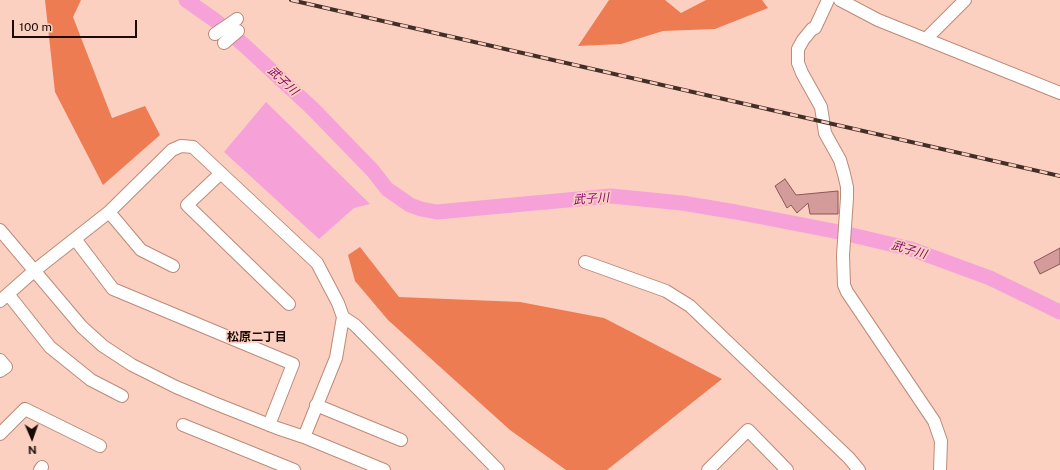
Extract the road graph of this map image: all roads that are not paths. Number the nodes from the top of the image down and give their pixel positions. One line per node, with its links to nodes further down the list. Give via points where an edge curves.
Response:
1 (828, 0): 37 (street, via 815,28 798,49 798,63 821,107 825,133 840,160 847,187 842,255 844,285 846,292 934,421 940,441)
2 (840, 0): 7 (street, via 878,20)
3 (965, 0): 7 (street)
4 (237, 19): 6 (street)
5 (238, 31): 8 (street)
6 (215, 34)
7 (926, 39): 9 (street)
8 (224, 43)
9 (1060, 93)
10 (221, 173): 11 (street, via 193,147 181,146 172,150); 18 (street, via 187,205); 19 (street, via 317,263)
11 (109, 212): 13 (street); 15 (street, via 141,250)
12 (0, 230): 16 (street)
13 (75, 239): 16 (street); 25 (street, via 113,289 293,364)
14 (585, 262): 36 (street, via 666,291 690,306)
15 (173, 266)
16 (34, 271): 17 (street); 25 (street, via 82,327 103,346 132,365 176,387)
17 (4, 297): 22 (street, via 50,347 91,380)
18 (290, 304)
19 (343, 317): 23 (street, via 336,358); 34 (street, via 355,325)
20 (0, 360): 21 (street, via 6,367)
21 (0, 371)
22 (122, 396)
23 (316, 405): 27 (street); 28 (street)
24 (183, 424): 31 (street)
25 (269, 425): 27 (street)
26 (0, 434): 29 (street, via 25,409)
27 (304, 437): 30 (street)
28 (401, 440)
29 (100, 446)
30 (367, 467): 33 (street)
31 (287, 469)
32 (712, 469): 35 (street, via 748,430)
33 (384, 470)
34 (498, 470)
35 (787, 470)
36 (859, 470)
37 (940, 470)

